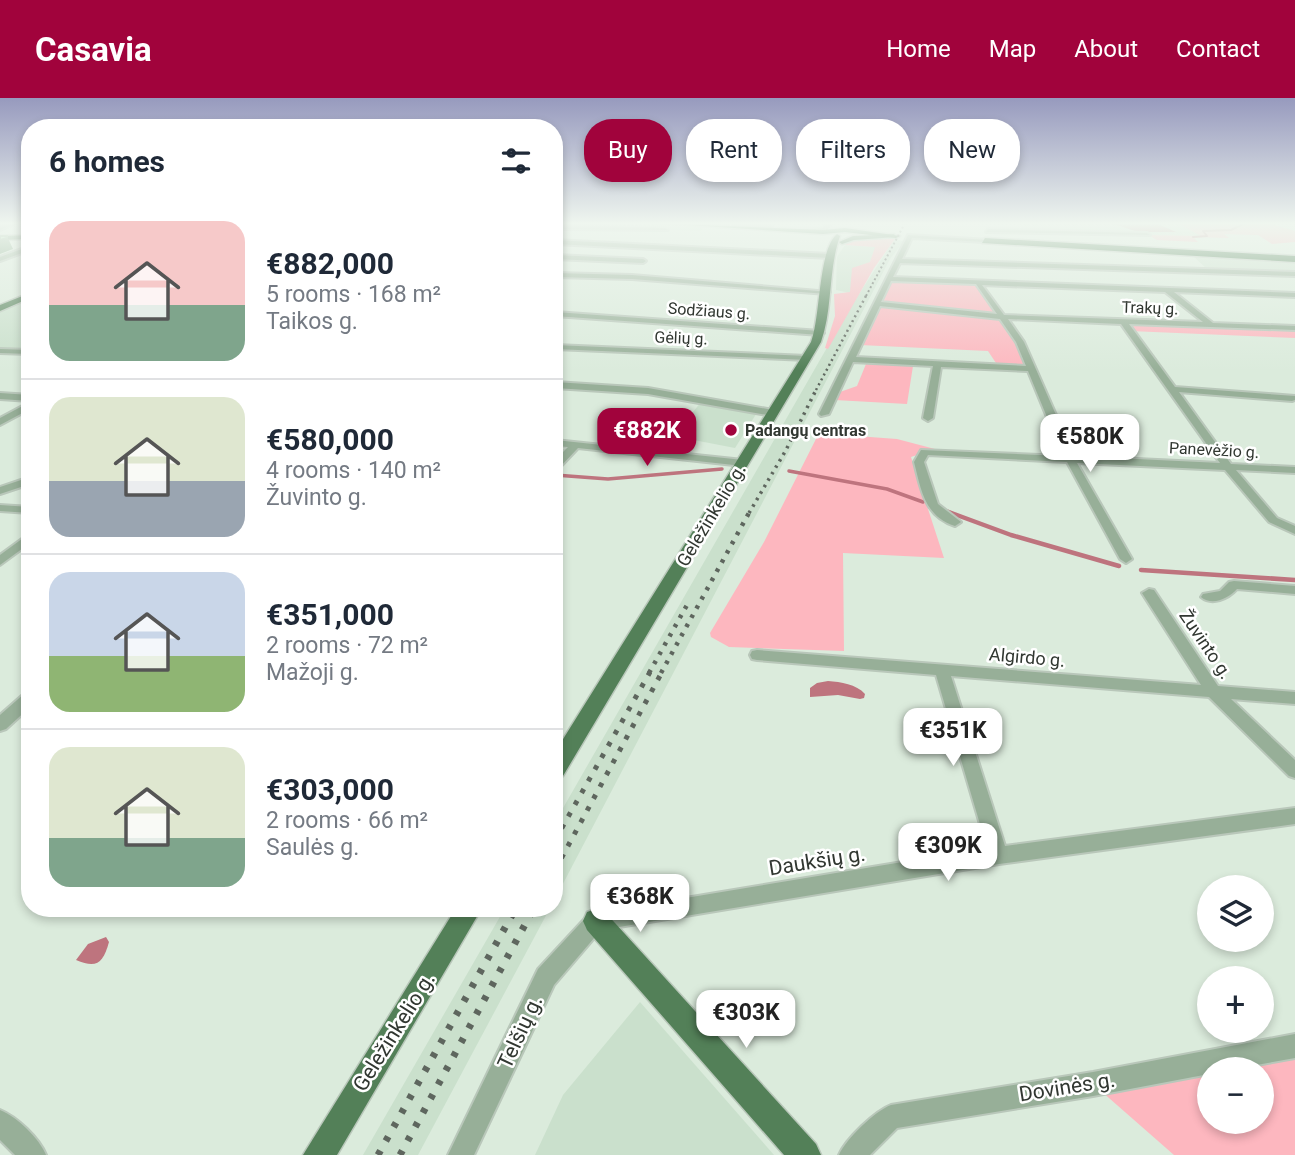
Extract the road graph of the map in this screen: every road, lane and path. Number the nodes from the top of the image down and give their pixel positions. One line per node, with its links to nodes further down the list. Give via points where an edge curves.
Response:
1 (635, 272): 7 (street)
2 (829, 272): 13 (main road, Geležinkelio g.)
3 (892, 272): 8 (street)
4 (1244, 272): 5 (street)
5 (1295, 274)
6 (563, 275): 7 (street)
7 (632, 277): 13 (street)
8 (889, 279): 10 (street); 16 (street)
9 (1095, 281): 11 (street)
10 (978, 283): 11 (street); 19 (street)
11 (1102, 288): 12 (street)
12 (1167, 290): 14 (street); 21 (street)
13 (827, 292): 23 (main road, Geležinkelio g.)
14 (1295, 295)
15 (21, 299): 17 (main road)
16 (878, 304): 19 (street, Trakų g.); 28 (street)
17 (0, 308)
18 (563, 315): 23 (street, Sodžiaus g.)
19 (1002, 317): 20 (street, Trakų g.); 30 (street, via 1020,342)
20 (1123, 321): 21 (street, Trakų g.); 32 (street)
21 (1211, 325): 22 (street, Trakų g.)
22 (1295, 328)
23 (820, 333): 27 (main road, Geležinkelio g.)
24 (563, 347): 27 (street, Gėlių g.)
25 (0, 351): 26 (street)
26 (21, 352)
27 (807, 358): 37 (main road, Geležinkelio g.)
28 (850, 359): 29 (street); 38 (street)
29 (937, 364): 30 (street); 39 (street)
30 (1030, 369): 43 (street)
31 (563, 385): 37 (street, via 639,390)
32 (1171, 389): 35 (street); 46 (street)
33 (0, 396): 34 (street)
34 (21, 397)
35 (1292, 398)
36 (21, 410): 40 (street)
37 (773, 412): 45 (main road, Geležinkelio g.)
38 (824, 414)
39 (928, 418)
40 (0, 422)
41 (563, 444): 42 (street)
42 (576, 445): 44 (street); 45 (street)
43 (1069, 457): 46 (street, Panevėžio g.); 52 (street, Panevėžio g., via 925,452 919,462 933,509); 55 (street)
44 (563, 458)
45 (743, 463): 66 (main road, Geležinkelio g.)
46 (1227, 467): 47 (street, Panevėžio g.); 53 (street, via 1273,520)
47 (1295, 470)
48 (21, 483): 49 (street)
49 (0, 491)
50 (0, 508): 51 (street)
51 (21, 509)
52 (955, 522)
53 (1295, 530)
54 (21, 544): 56 (street)
55 (1126, 559)
56 (0, 561)
57 (1295, 590): 59 (street, via 1234,585 1224,595)
58 (1149, 593): 62 (street, Žuvinto g.)
59 (1208, 597)
60 (757, 655): 61 (street, Algirdo g.)
61 (942, 670): 62 (street, Algirdo g.); 69 (street)
62 (1213, 691): 63 (street, Algirdo g.); 67 (street, Žuvinto g.)
63 (1295, 698)
64 (21, 705): 65 (street)
65 (0, 725)
66 (563, 757)
67 (1295, 771)
68 (1295, 816): 69 (street, Daukšių g.)
69 (999, 855): 71 (street, Daukšių g.)
70 (464, 917): 75 (main road, Geležinkelio g.)
71 (596, 921): 76 (street, Telšių g., via 546,977); 77 (main road)
72 (1295, 1046): 78 (street, Dovinės g., via 891,1117)
73 (0, 1122): 74 (street)
74 (33, 1155)
75 (319, 1155)
76 (461, 1155)
77 (805, 1155)
78 (852, 1155)

